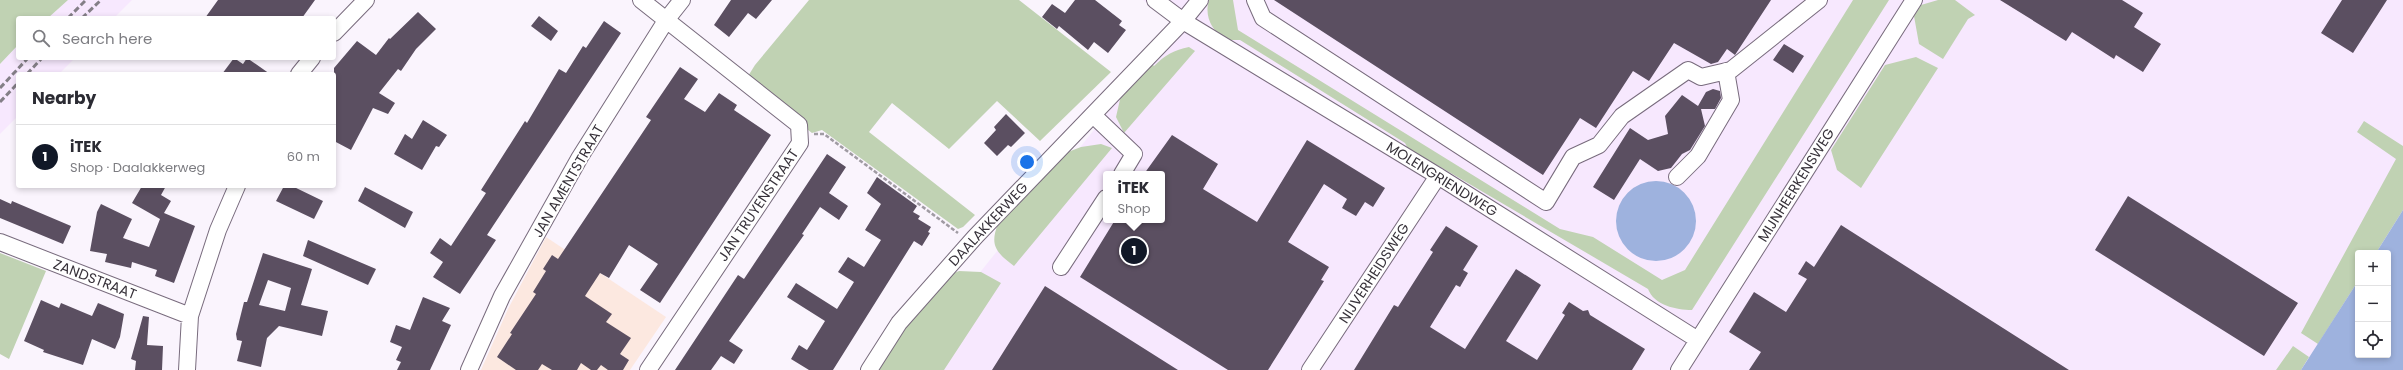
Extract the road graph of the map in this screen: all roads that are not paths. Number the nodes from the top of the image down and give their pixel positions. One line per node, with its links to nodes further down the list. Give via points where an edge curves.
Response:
1 (366, 0): 11 (street)
2 (642, 0): 9 (street, JAN TRUYENSTRAAT)
3 (682, 0): 9 (street, JAN AMENTSTRAAT)
4 (1154, 0): 10 (street, MOLENGRIENDWEG)
5 (1200, 0): 10 (street, DAALAKKERWEG)
6 (1255, 0): 13 (street, via 1263,18 1546,202 1573,157 1599,145 1622,116 1688,70 1701,77)
7 (1819, 0): 13 (street, via 1731,70)
8 (1914, 0): 24 (street, MIJNHEERKENSWEG)
9 (667, 19): 26 (street, JAN AMENTSTRAAT, via 576,164 502,296); 27 (street, JAN TRUYENSTRAAT, via 799,125 800,143)
10 (1183, 21): 15 (street, DAALAKKERWEG); 17 (street, MOLENGRIENDWEG)
11 (336, 31)
12 (310, 60): 14 (street)
13 (1726, 71): 18 (street, via 1731,100 1698,156)
14 (301, 72)
15 (1093, 115): 16 (street, via 1134,154); 28 (street, DAALAKKERWEG, via 970,242 899,323)
16 (1124, 171)
17 (1438, 176): 24 (street, MOLENGRIENDWEG); 29 (street, NIJVERHEIDSWEG)
18 (1676, 177)
19 (236, 188): 23 (street, via 218,230)
20 (1103, 203): 22 (street)
21 (0, 242): 23 (street, ZANDSTRAAT)
22 (1061, 267)
23 (190, 316): 25 (street)
24 (1698, 340): 30 (street, MIJNHEERKENSWEG)
25 (188, 370)
26 (469, 370)
27 (648, 370)
28 (869, 370)
29 (1310, 370)
30 (1679, 370)

